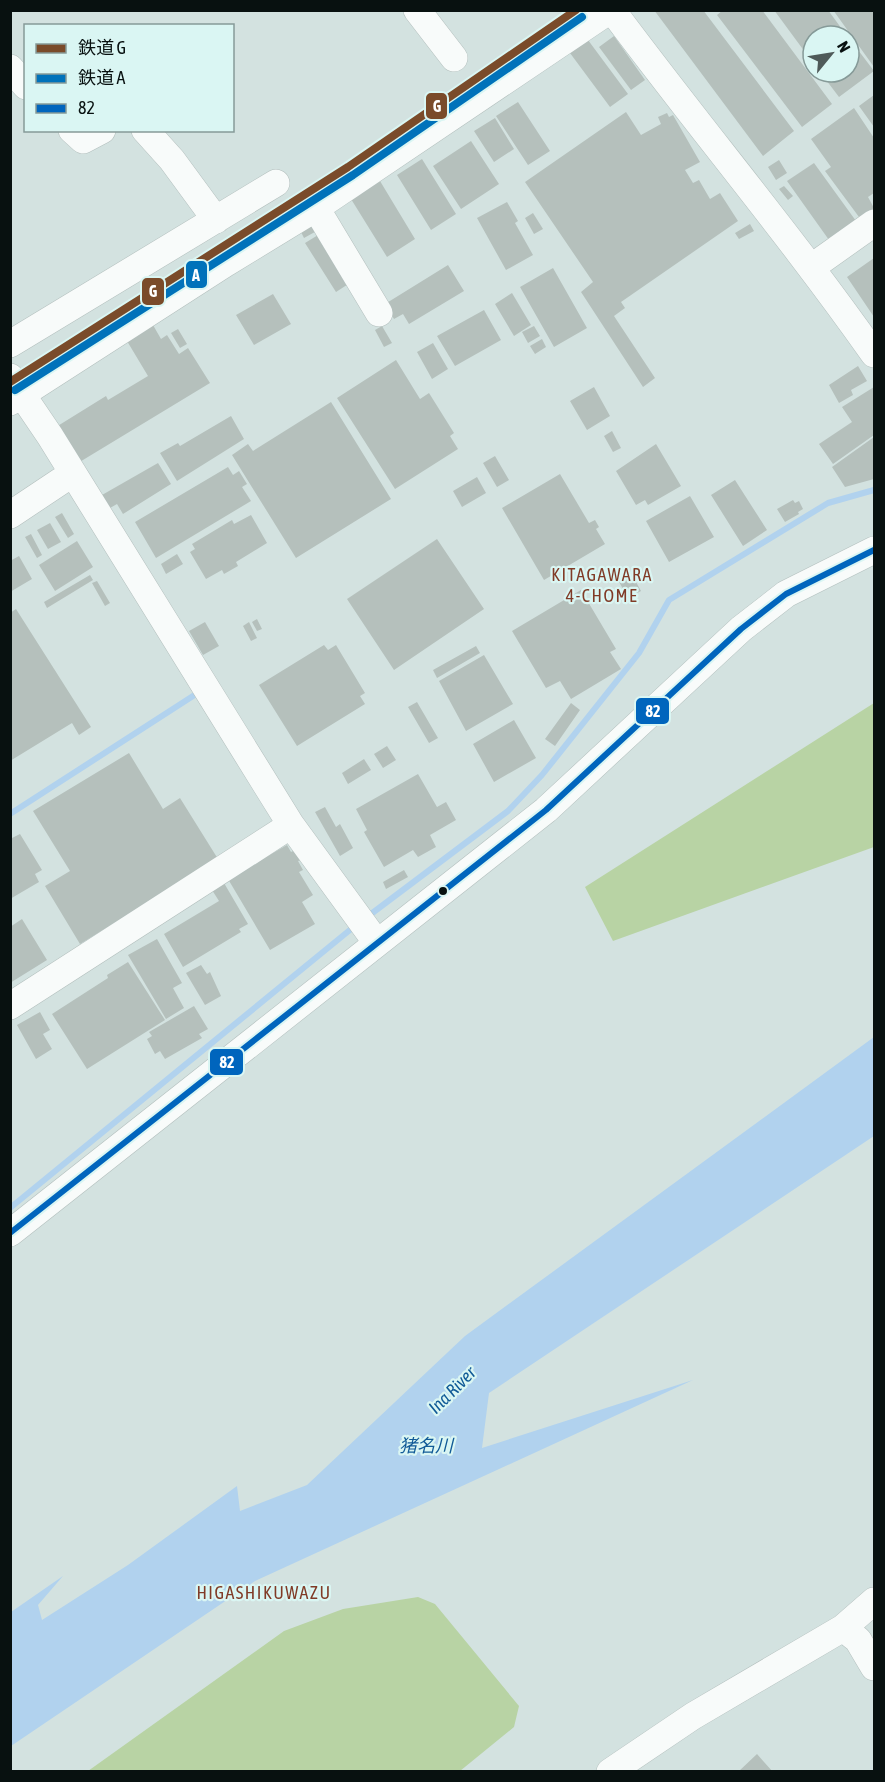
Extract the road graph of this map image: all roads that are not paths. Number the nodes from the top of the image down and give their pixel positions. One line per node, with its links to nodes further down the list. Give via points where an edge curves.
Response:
1 (417, 10): 3 (street)
2 (611, 10): 10 (street); 13 (street)
3 (454, 58)
4 (10, 68): 5 (street)
5 (24, 84)
6 (74, 132): 7 (street, via 83,140)
7 (98, 132)
8 (147, 132): 11 (street)
9 (276, 183): 11 (street)
10 (316, 208): 14 (street); 17 (street)
11 (216, 220): 15 (street)
12 (874, 224): 13 (street)
13 (812, 267): 16 (street)
14 (379, 312)
15 (10, 344)
16 (874, 354)
17 (14, 391): 18 (street)
18 (73, 473): 19 (street); 21 (street)
19 (10, 515)
20 (874, 550): 22 (street, via 786,594 741,629 546,810)
21 (291, 825): 22 (street); 23 (street)
22 (377, 943): 24 (street)
23 (10, 1006)
24 (10, 1233)
25 (874, 1601): 26 (street)
26 (843, 1628): 27 (street, via 858,1640); 28 (street, via 693,1716)
27 (874, 1667)
28 (610, 1772)

